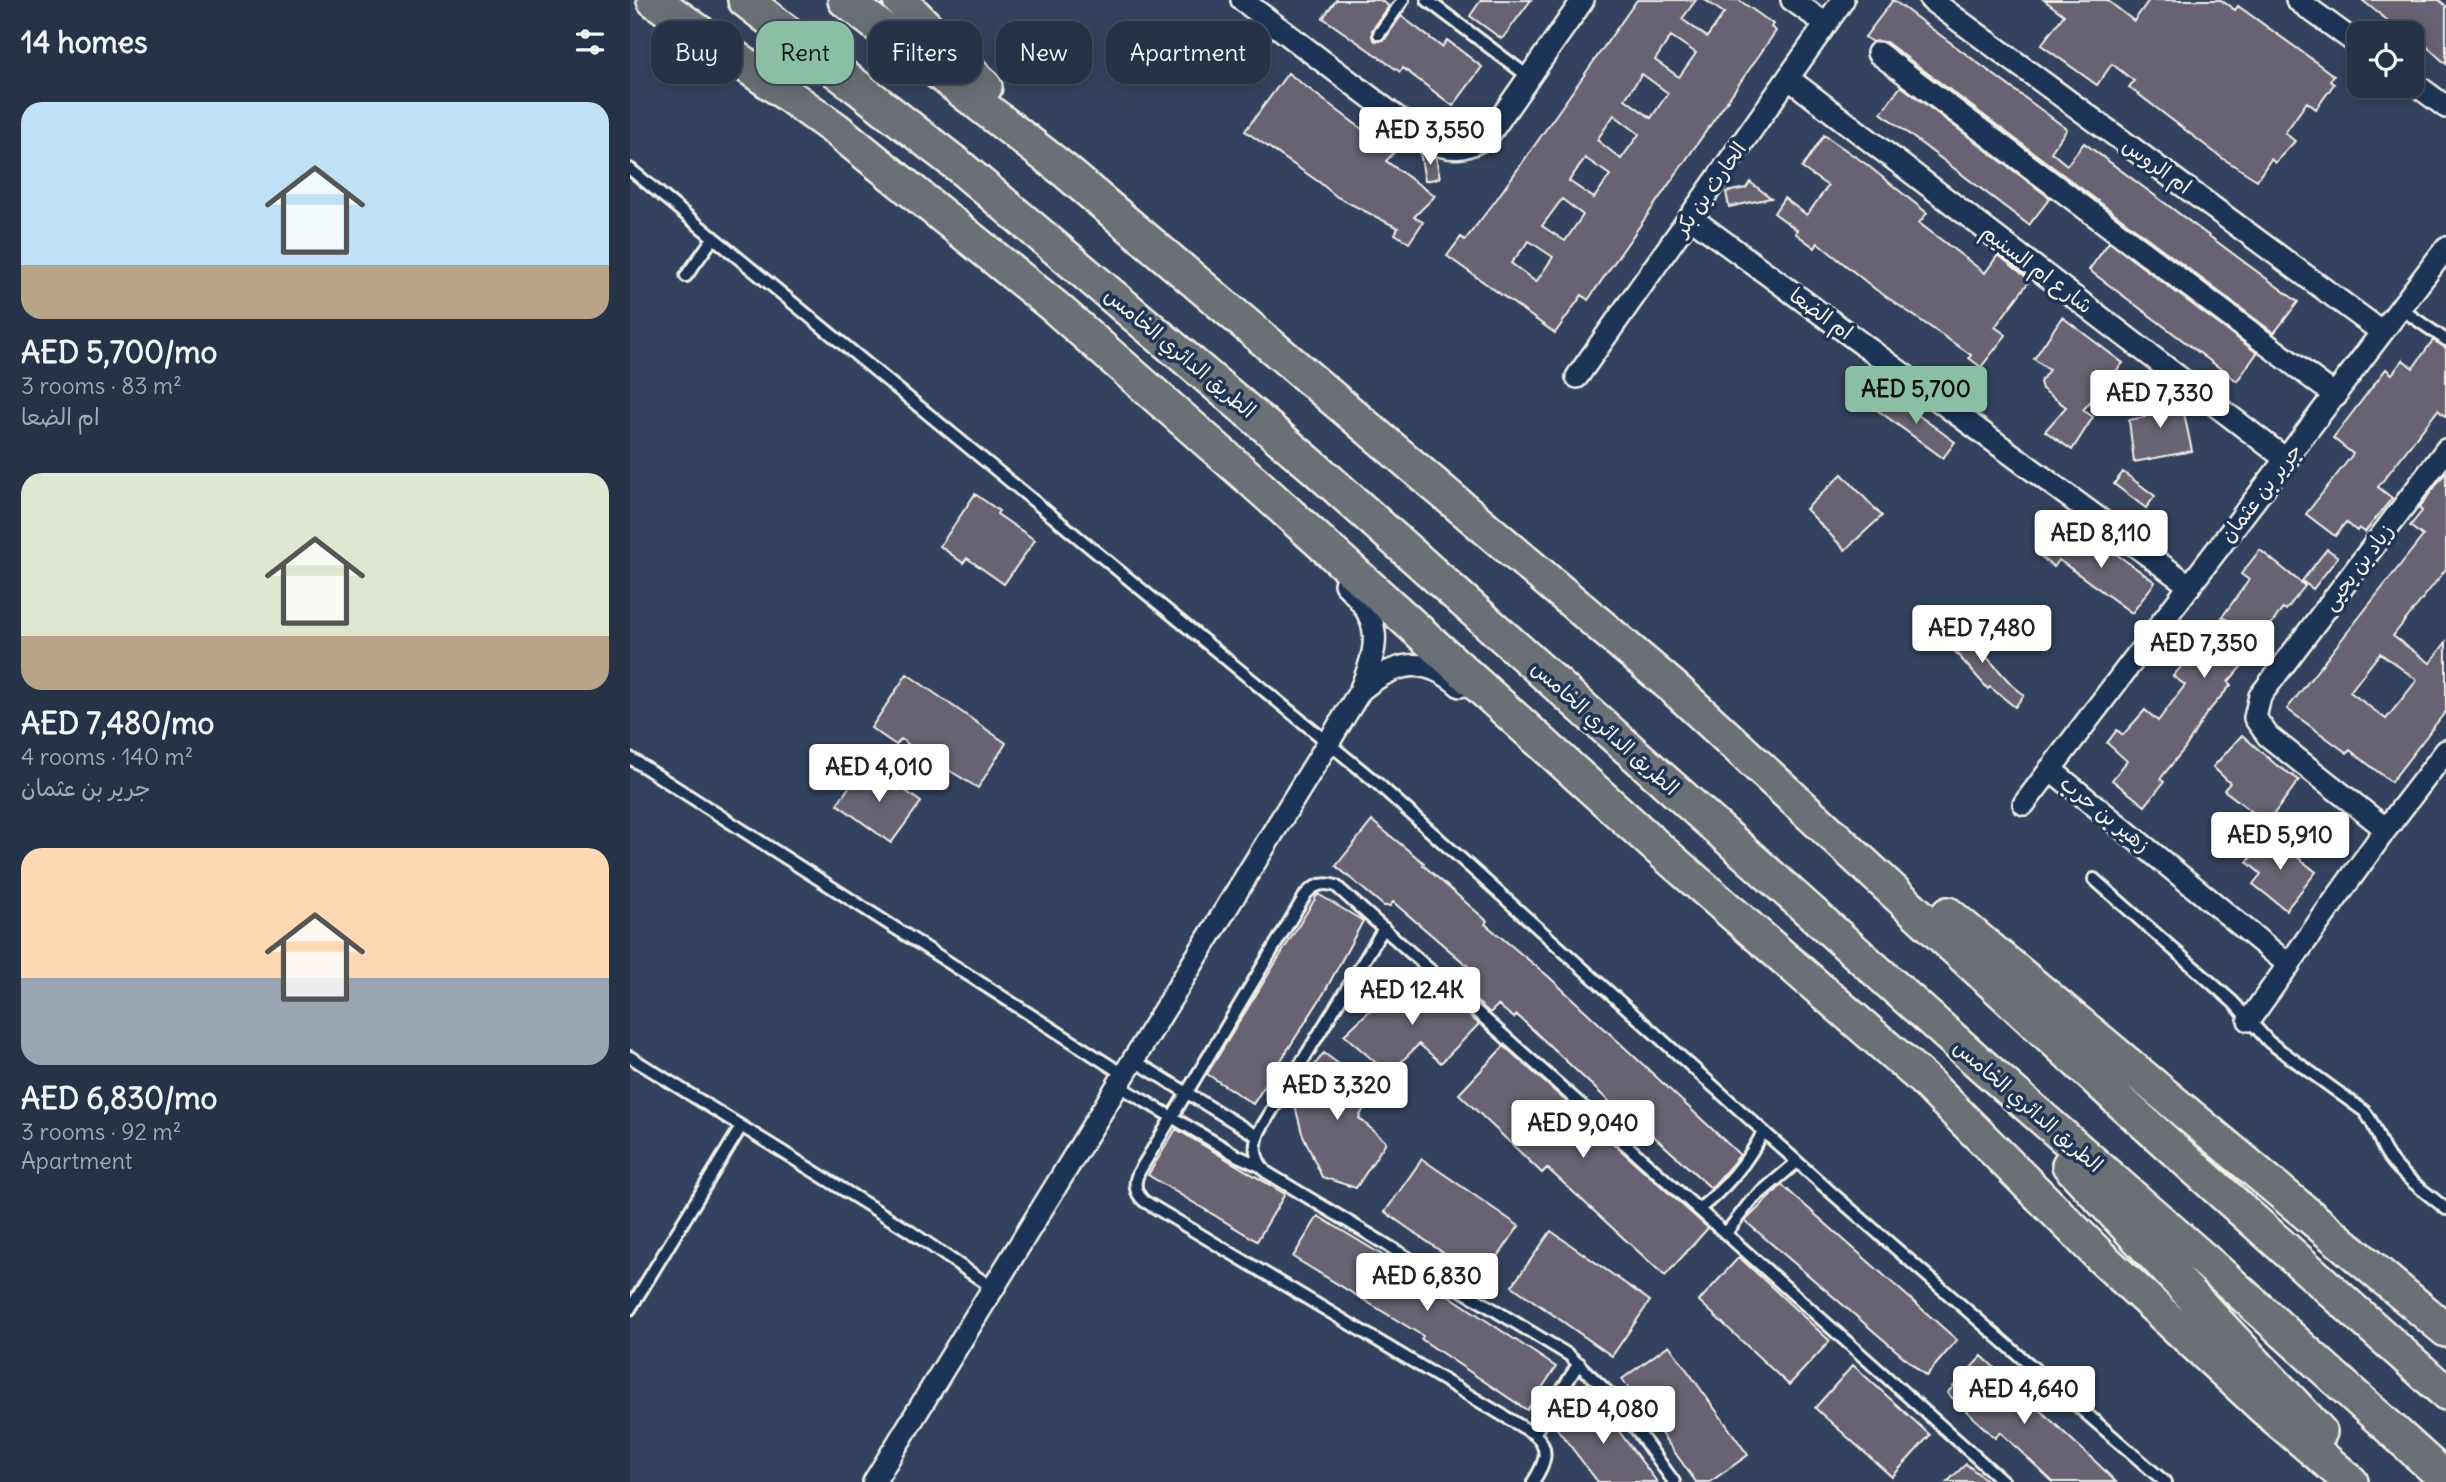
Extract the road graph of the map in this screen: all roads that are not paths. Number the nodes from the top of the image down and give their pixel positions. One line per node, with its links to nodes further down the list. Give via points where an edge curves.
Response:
1 (654, 0): 38 (highway, via 837,130 927,201)
2 (733, 0): 14 (highway)
3 (745, 0): 15 (highway, الطريق الدائري الخامس)
4 (845, 0): 26 (highway)
5 (900, 0): 26 (highway)
6 (1242, 0): 20 (street, via 1428,141 1446,148 1473,145 1488,136)
7 (1403, 0): 17 (lane)
8 (1427, 0): 20 (lane)
9 (1792, 0): 16 (street)
10 (1843, 0): 16 (street, الحارث بن بكر)
11 (1931, 0): 32 (street, ام الروس)
12 (2297, 0): 18 (street)
13 (1578, 2): 20 (street)
14 (767, 21)
15 (772, 21)
16 (1826, 24): 21 (street, الحارث بن بكر)
17 (1378, 34)
18 (2347, 36)
19 (1878, 53): 35 (street)
20 (1529, 77)
21 (1788, 78): 27 (street, الحارث بن بكر); 37 (street, شارع ام السنيم)
22 (853, 84): 54 (highway, الطريق الدائري الخامس, via 959,166 1315,468)
23 (2424, 91): 24 (street)
24 (2446, 107)
25 (630, 169): 28 (lane)
26 (1064, 170): 40 (highway)
27 (1690, 217): 34 (street, الحارث بن بكر); 39 (street, ام الضعا)
28 (714, 237): 30 (lane); 42 (lane)
29 (2446, 248): 31 (street, جرير بن عثمان)
30 (686, 276)
31 (2401, 309): 32 (street, جرير بن عثمان); 33 (lane)
32 (2382, 332): 35 (street, جرير بن عثمان)
33 (2446, 340)
34 (1577, 377)
35 (2336, 396): 37 (street, جرير بن عثمان)
36 (2446, 450): 48 (street, زياد بن يحيى, via 2260,696 2255,718 2268,736)
37 (2287, 460): 39 (street, جرير بن عثمان)
38 (1255, 483): 41 (street, via 1283,524 1367,608 1376,643); 46 (highway)
39 (2190, 586): 45 (street, جرير بن عثمان)
40 (1674, 688): 68 (highway); 70 (highway, via 2120,1101)
41 (1360, 691): 42 (street); 46 (street, via 1394,667 1415,665 1440,671 1561,779)
42 (1329, 742): 55 (street); 59 (lane)
43 (2446, 751): 48 (street)
44 (630, 758): 55 (lane)
45 (2050, 769): 47 (street, جرير بن عثمان); 51 (street, زهير بن حرب)
46 (1612, 804): 78 (highway, via 1923,1079 2101,1256)
47 (2024, 804)
48 (2386, 829): 51 (street)
49 (2094, 879): 52 (lane)
50 (1384, 928): 56 (lane, via 1336,886 1323,883 1311,889); 60 (lane); 63 (lane)
51 (2289, 965): 52 (street)
52 (2249, 1020): 64 (lane, via 2269,1042 2364,1111 2393,1162)
53 (630, 1057): 58 (lane)
54 (1985, 1068): 72 (highway, الطريق الدائري الخامس); 79 (highway, via 2085,1184)
55 (1127, 1074): 56 (lane); 57 (lane); 66 (street)
56 (1186, 1093): 57 (lane); 60 (lane)
57 (1172, 1116): 62 (lane); 71 (lane, via 1136,1178 1139,1197)
58 (741, 1126): 66 (lane); 67 (lane)
59 (1763, 1132): 61 (lane); 63 (lane, via 1736,1175)
60 (1257, 1136): 62 (lane, via 1254,1152)
61 (1797, 1162): 65 (lane, via 1765,1187); 77 (lane)
62 (1260, 1166): 69 (lane)
63 (1699, 1209): 65 (lane)
64 (2446, 1209)
65 (1726, 1233): 76 (lane)
66 (993, 1288): 73 (street)
67 (630, 1309)
68 (2446, 1330)
69 (1579, 1363): 71 (lane); 75 (lane, via 1612,1396)
70 (2446, 1393)
71 (1534, 1434): 74 (lane, via 1546,1452)
72 (2446, 1479)
73 (874, 1482)
74 (1533, 1482)
75 (1674, 1482)
76 (2004, 1482)
77 (2165, 1482)
78 (2351, 1482)
79 (2365, 1482)

